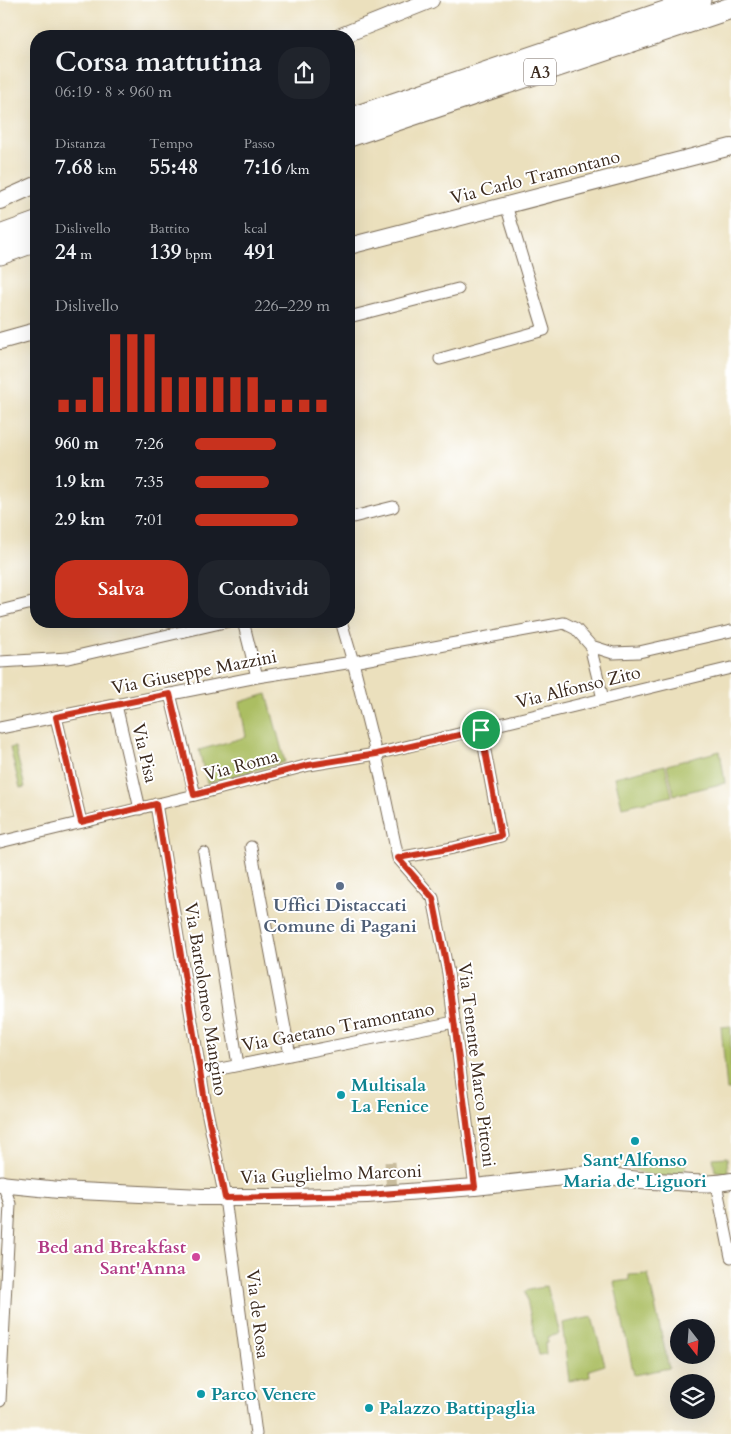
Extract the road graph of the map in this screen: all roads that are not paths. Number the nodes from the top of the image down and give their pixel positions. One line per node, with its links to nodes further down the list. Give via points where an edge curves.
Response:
1 (431, 0): 4 (street)
2 (700, 0): 5 (highway, A3)
3 (731, 8): 6 (highway, A3)
4 (355, 30)
5 (355, 116)
6 (355, 134)
7 (731, 147): 10 (street, Via Carlo Tramontano)
8 (30, 188): 9 (street)
9 (0, 200)
10 (506, 204): 14 (street, Via Carlo Tramontano); 20 (street, via 544,330)
11 (30, 225): 12 (highway)
12 (0, 236)
13 (30, 244): 15 (highway)
14 (355, 244)
15 (0, 254)
16 (458, 289): 17 (street)
17 (355, 315)
18 (30, 333): 19 (street)
19 (0, 341)
20 (440, 359)
21 (393, 507): 22 (street)
22 (355, 516)
23 (30, 604): 24 (street)
24 (0, 612)
25 (199, 628): 30 (street, via 68,658)
26 (245, 628): 33 (street)
27 (343, 628): 31 (street)
28 (731, 631): 29 (street, via 639,652 612,654)
29 (594, 647): 31 (street, Via Giuseppe Mazzini, via 576,629 564,624); 35 (street, via 592,654)
30 (0, 662)
31 (353, 662): 33 (street, Via Giuseppe Mazzini); 40 (street, Via Tenente Marco Pittoni)
32 (731, 668): 35 (street, Via Alfonso Zito)
33 (257, 677): 34 (street, Via Giuseppe Mazzini)
34 (170, 694): 36 (street, Via Giuseppe Mazzini); 41 (street)
35 (603, 700): 39 (street, Via Alfonso Zito)
36 (116, 705): 37 (street, Via Giuseppe Mazzini); 43 (street, Via Pisa)
37 (56, 717): 38 (street, Via Giuseppe Mazzini); 44 (street)
38 (0, 728)
39 (481, 730): 40 (street, Via Alfonso Zito); 48 (street, via 501,836)
40 (376, 754): 41 (street, Via Roma, via 309,765); 48 (street, Via Tenente Marco Pittoni)
41 (194, 795): 42 (street, Via Roma)
42 (156, 804): 43 (street, Via Roma); 52 (street, Via Bartolomeo Mangino)
43 (140, 809): 44 (street, Via Roma)
44 (81, 822): 45 (street, Via Roma)
45 (0, 842)
46 (250, 847): 50 (street)
47 (204, 853): 51 (street)
48 (398, 858): 49 (street, Via Tenente Marco Pittoni, via 433,898 448,970)
49 (454, 1022): 50 (street, Via Gaetano Tramontano); 55 (street, Via Tenente Marco Pittoni)
50 (290, 1055): 51 (street, Via Gaetano Tramontano)
51 (238, 1065): 52 (street, Via Gaetano Tramontano)
52 (200, 1073): 56 (street, Via Bartolomeo Mangino)
53 (2, 1182): 56 (street, Via Guglielmo Marconi, via 59,1190); 58 (street, via 10,1204)
54 (723, 1183): 55 (street, Via Guglielmo Marconi, via 648,1181 598,1173); 57 (street)
55 (475, 1187): 56 (street, Via Guglielmo Marconi, via 367,1195)
56 (225, 1198): 59 (street, Via de Rosa)
57 (731, 1257)
58 (0, 1401)
59 (256, 1434)

